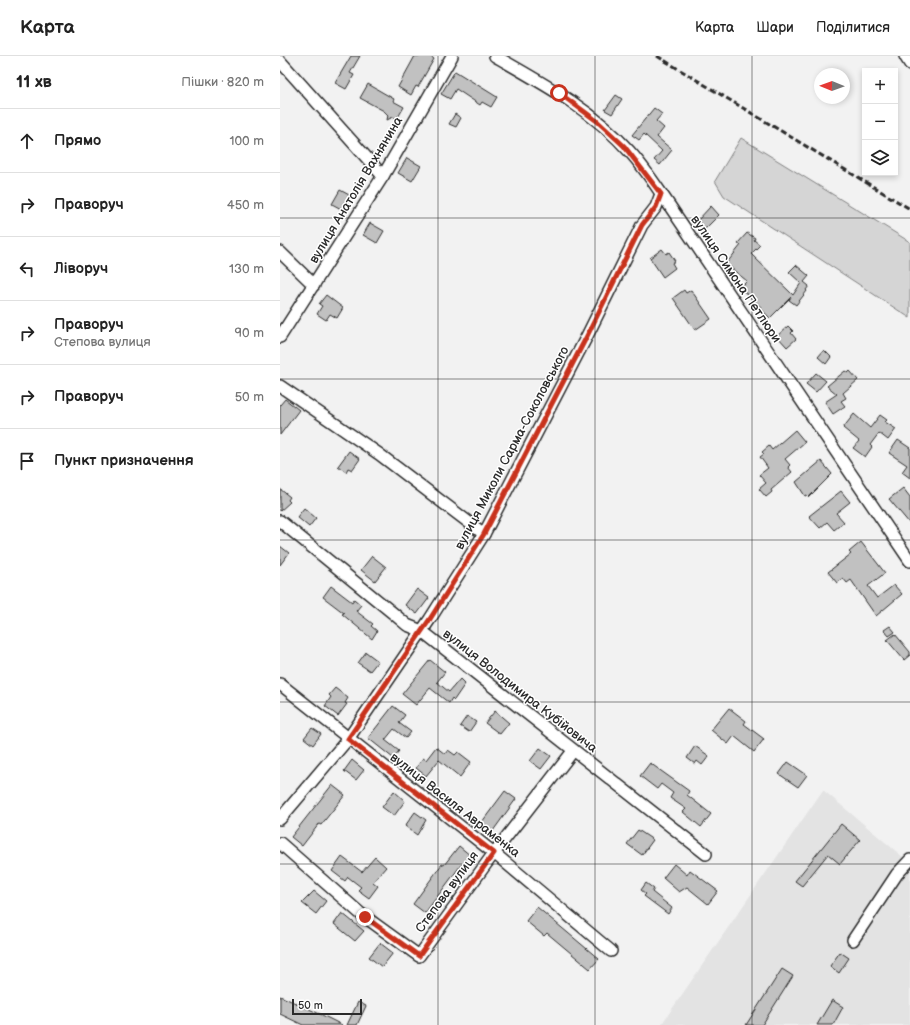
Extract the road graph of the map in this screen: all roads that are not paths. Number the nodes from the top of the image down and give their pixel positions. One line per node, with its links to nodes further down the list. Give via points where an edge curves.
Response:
1 (452, 56): 6 (street, вулиця Анатолія Вахнянина)
2 (495, 56): 7 (street, вулиця Симона Петлюри, via 559,93 597,121 630,152)
3 (905, 56): 5 (street)
4 (280, 61): 6 (street)
5 (910, 64)
6 (383, 176): 9 (street, вулиця Анатолія Вахнянина)
7 (661, 194): 13 (street, вулиця Миколи Сарма-Соколовського, via 656,207 642,225); 14 (street, вулиця Симона Петлюри)
8 (280, 252): 9 (street)
9 (314, 285): 10 (street, вулиця Анатолія Вахнянина)
10 (280, 337)
11 (280, 386): 13 (street, via 379,454)
12 (280, 521): 15 (street, вулиця Володимира Кубійовича, via 394,614)
13 (484, 534): 15 (street, вулиця Миколи Сарма-Соколовського)
14 (910, 560)
15 (422, 631): 17 (street, вулиця Миколи Сарма-Соколовського); 18 (street, вулиця Володимира Кубійовича)
16 (280, 684): 17 (street, вулиця Василя Авраменка)
17 (348, 739): 19 (street, вулиця Миколи Сарма-Соколовського); 21 (street, вулиця Василя Авраменка)
18 (573, 752): 21 (street, Степова вулиця); 22 (street, вулиця Володимира Кубійовича)
19 (280, 819)
20 (280, 843): 21 (street, Степова вулиця, via 361,914 419,956)
21 (494, 853): 25 (street, вулиця Василя Авраменка)
22 (706, 854)
23 (910, 860): 24 (street, via 897,874)
24 (853, 940)
25 (611, 951)

